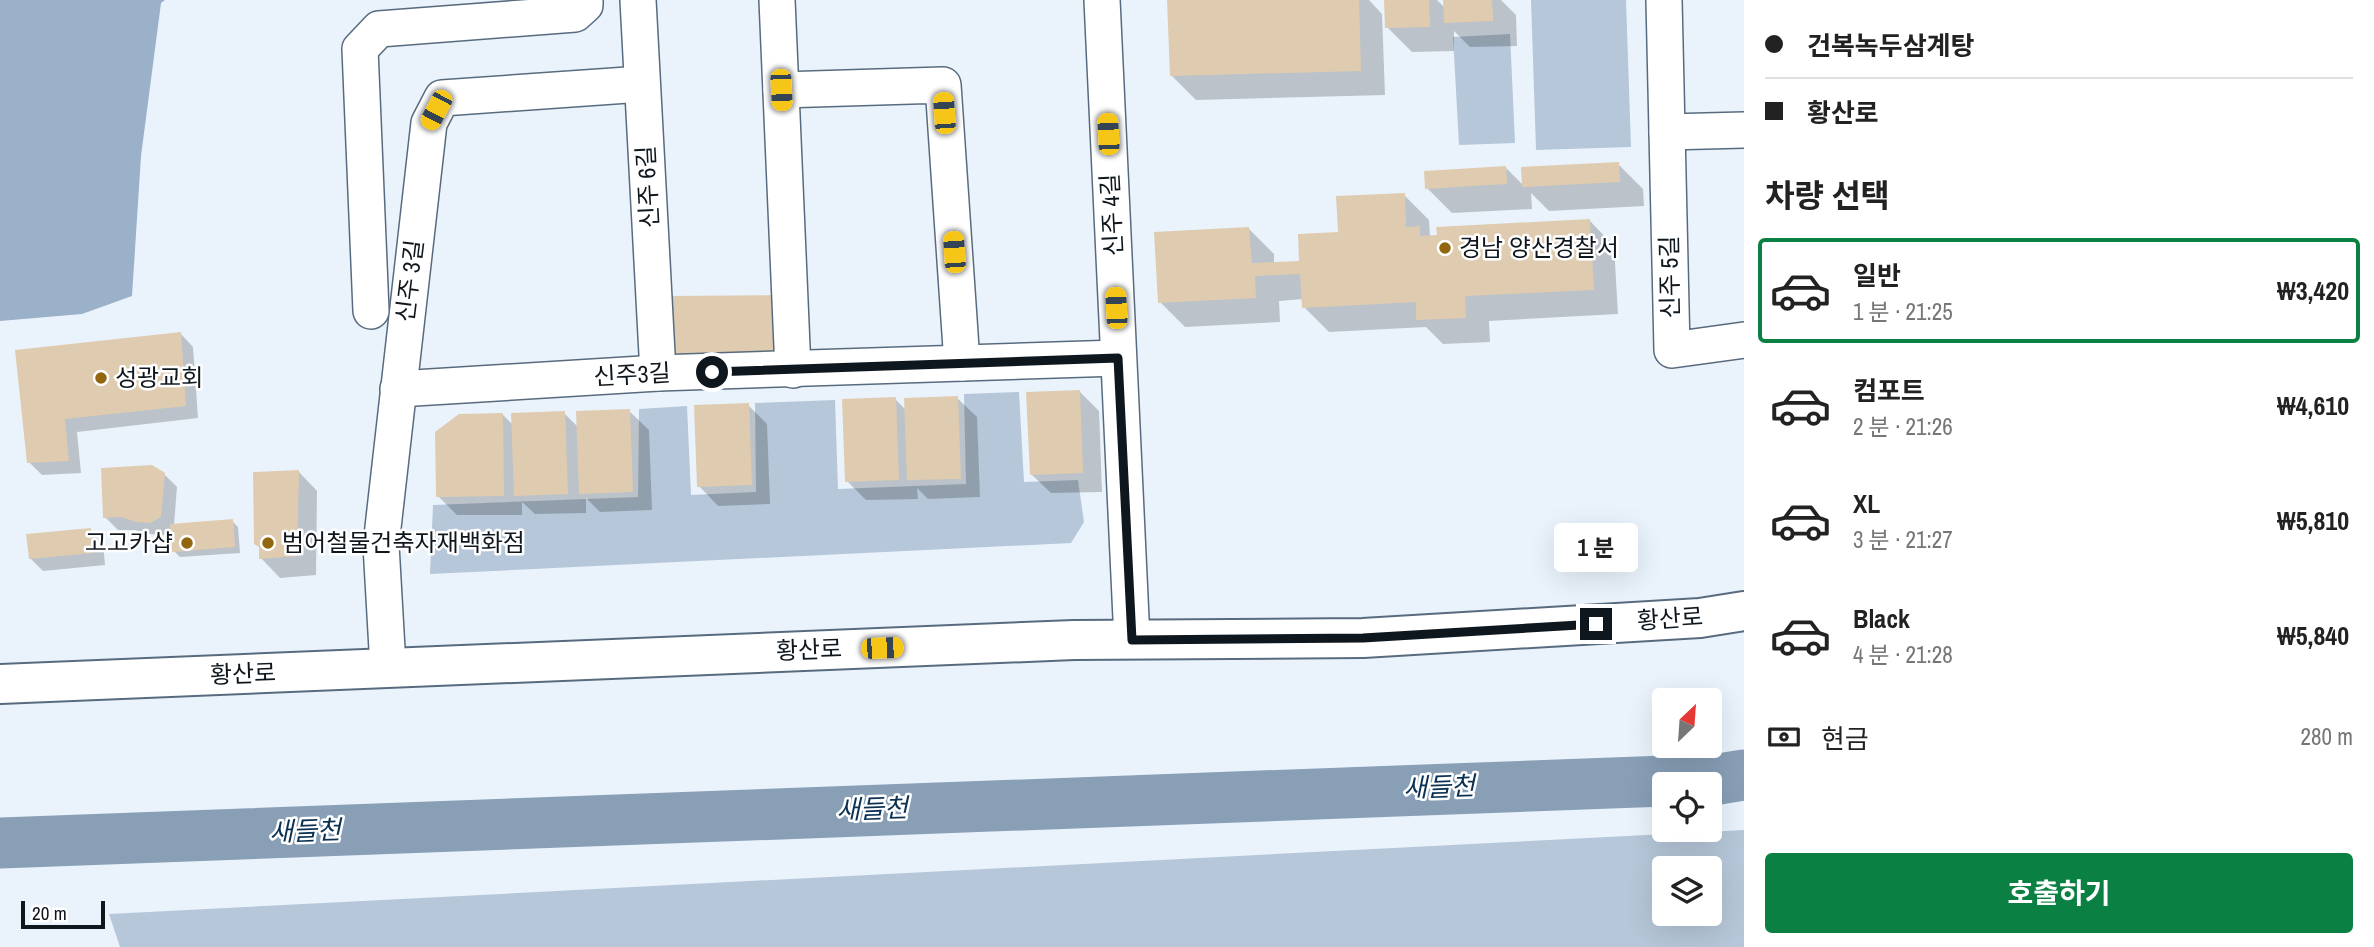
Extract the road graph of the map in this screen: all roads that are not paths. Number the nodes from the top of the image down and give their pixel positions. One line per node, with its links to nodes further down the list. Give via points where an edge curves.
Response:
1 (585, 0): 10 (street, via 575,15 379,29 360,49)
2 (638, 0): 6 (street, 신주 6길)
3 (777, 0): 7 (street)
4 (1102, 0): 12 (street, 신주 4길)
5 (1664, 0): 9 (street, 신주 5길)
6 (642, 84): 15 (street, 신주 6길); 16 (street, 신주 3길, via 442,98 429,123)
7 (781, 90): 13 (street, via 943,85); 14 (street)
8 (1744, 130): 9 (street)
9 (1667, 132): 11 (street, 신주 5길, via 1672,350)
10 (371, 311)
11 (1744, 341)
12 (1118, 358): 13 (street, 신주3길); 18 (street, 신주 4길)
13 (962, 363): 14 (street, 신주3길)
14 (793, 370): 15 (street, 신주3길)
15 (658, 373): 16 (street, 신주3길)
16 (398, 388): 19 (street, 신주 3길, via 381,545)
17 (1744, 611): 18 (main road, 황산로, via 1700,618 1363,638)
18 (1132, 640): 19 (main road, 황산로)
19 (388, 667): 20 (main road, 황산로)
20 (0, 684)

